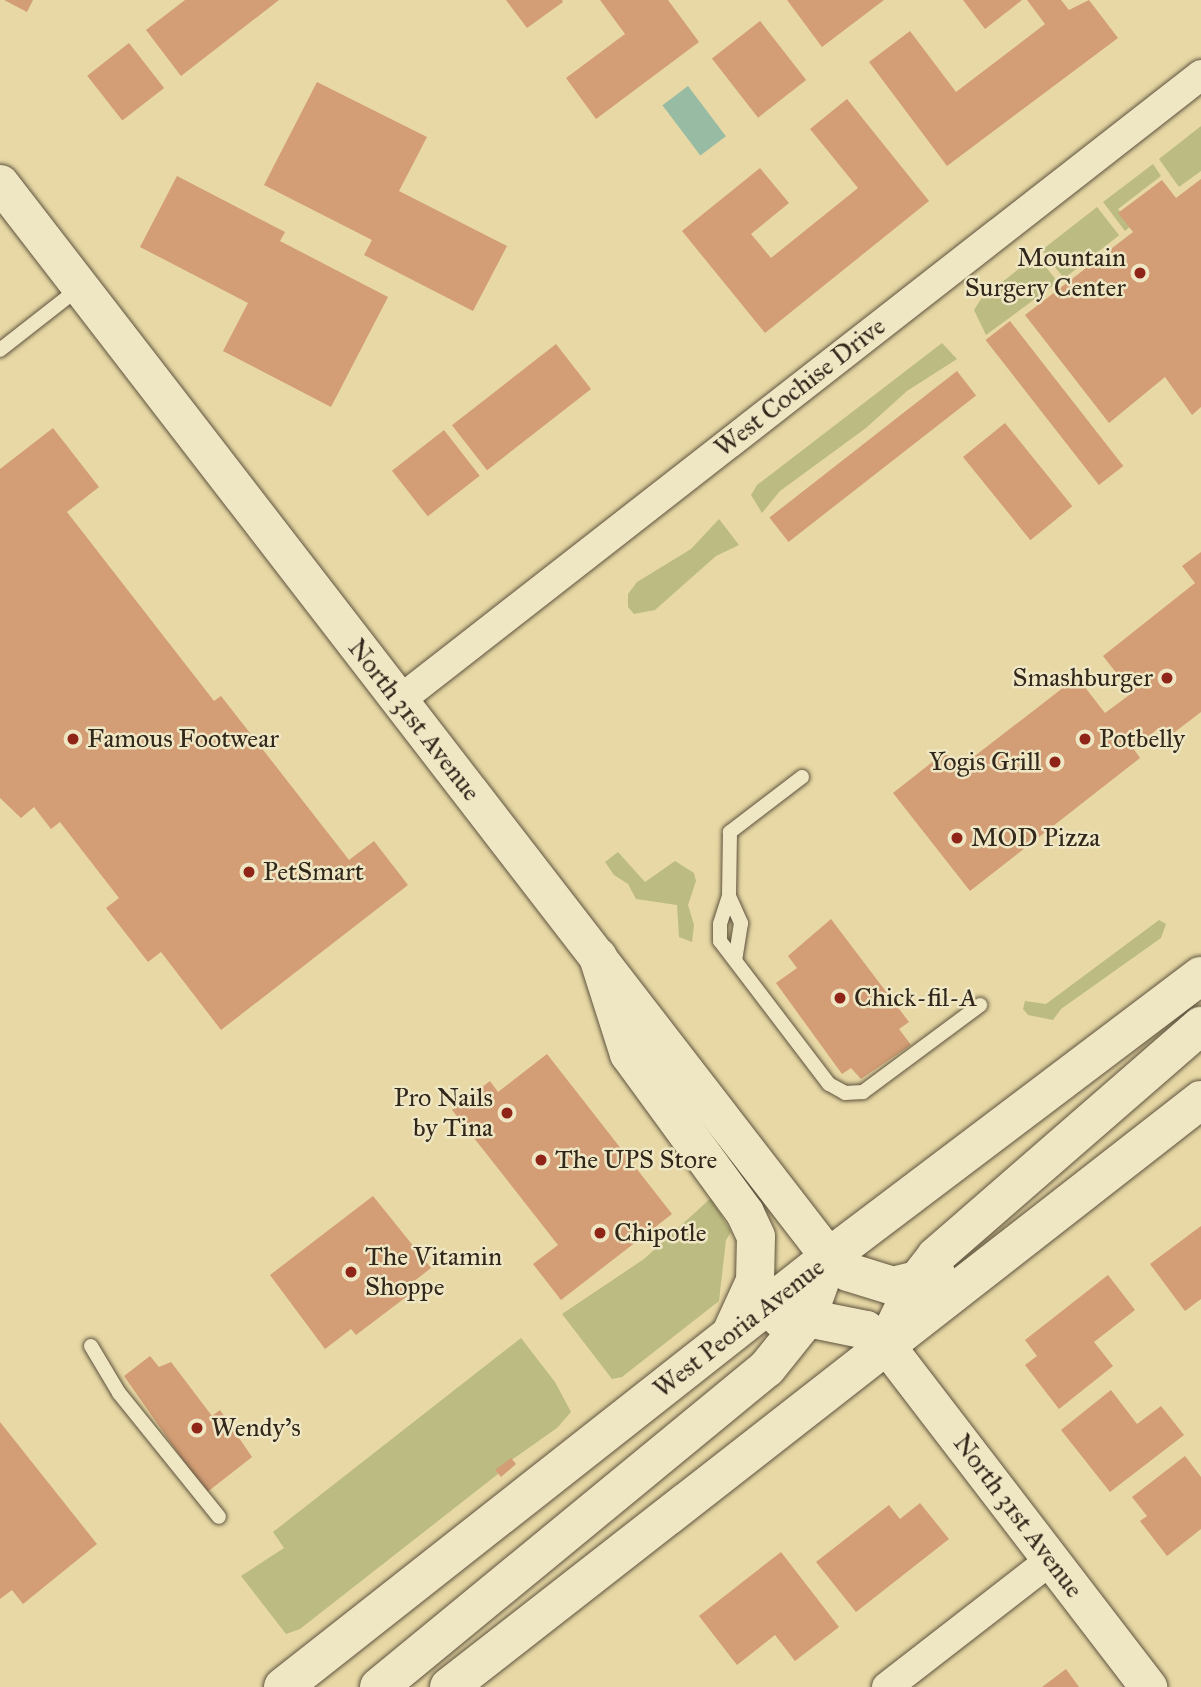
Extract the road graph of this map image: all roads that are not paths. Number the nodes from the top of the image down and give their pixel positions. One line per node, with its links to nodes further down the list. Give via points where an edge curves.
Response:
1 (1201, 75): 5 (street, West Cochise Drive)
2 (0, 183): 3 (street, North 31st Avenue)
3 (80, 287): 4 (lane); 5 (street, North 31st Avenue)
4 (0, 350)
5 (400, 700): 8 (street, North 31st Avenue)
6 (802, 777): 7 (lane, via 730,832)
7 (729, 897): 9 (lane, via 741,923); 9 (lane, via 720,941)
8 (598, 957): 15 (street, North 31st Avenue); 18 (main road, via 629,1054 746,1213 756,1237 755,1281)
9 (736, 959): 11 (lane, via 829,1084 845,1093 863,1092)
10 (1201, 976): 15 (main road, West Peoria Avenue)
11 (980, 1005)
12 (1201, 1026): 16 (main road, via 958,1234)
13 (1201, 1100): 14 (main road)
14 (1054, 1215): 16 (main road, via 978,1257); 19 (main road)
15 (829, 1257): 16 (main road, via 872,1282 893,1286); 17 (main road); 18 (main road, West Peoria Avenue)
16 (916, 1282): 19 (main road)
17 (807, 1318): 18 (main road, via 761,1323); 19 (main road, via 866,1330); 24 (main road, via 786,1347 741,1391)
18 (730, 1336): 23 (main road, West Peoria Avenue)
19 (886, 1345): 22 (street, North 31st Avenue); 25 (main road)
20 (91, 1346): 21 (lane, via 119,1393)
21 (219, 1517)
22 (1051, 1560): 26 (street); 27 (street, North 31st Avenue)
23 (283, 1687)
24 (379, 1687)
25 (449, 1687)
26 (887, 1687)
27 (1148, 1687)

